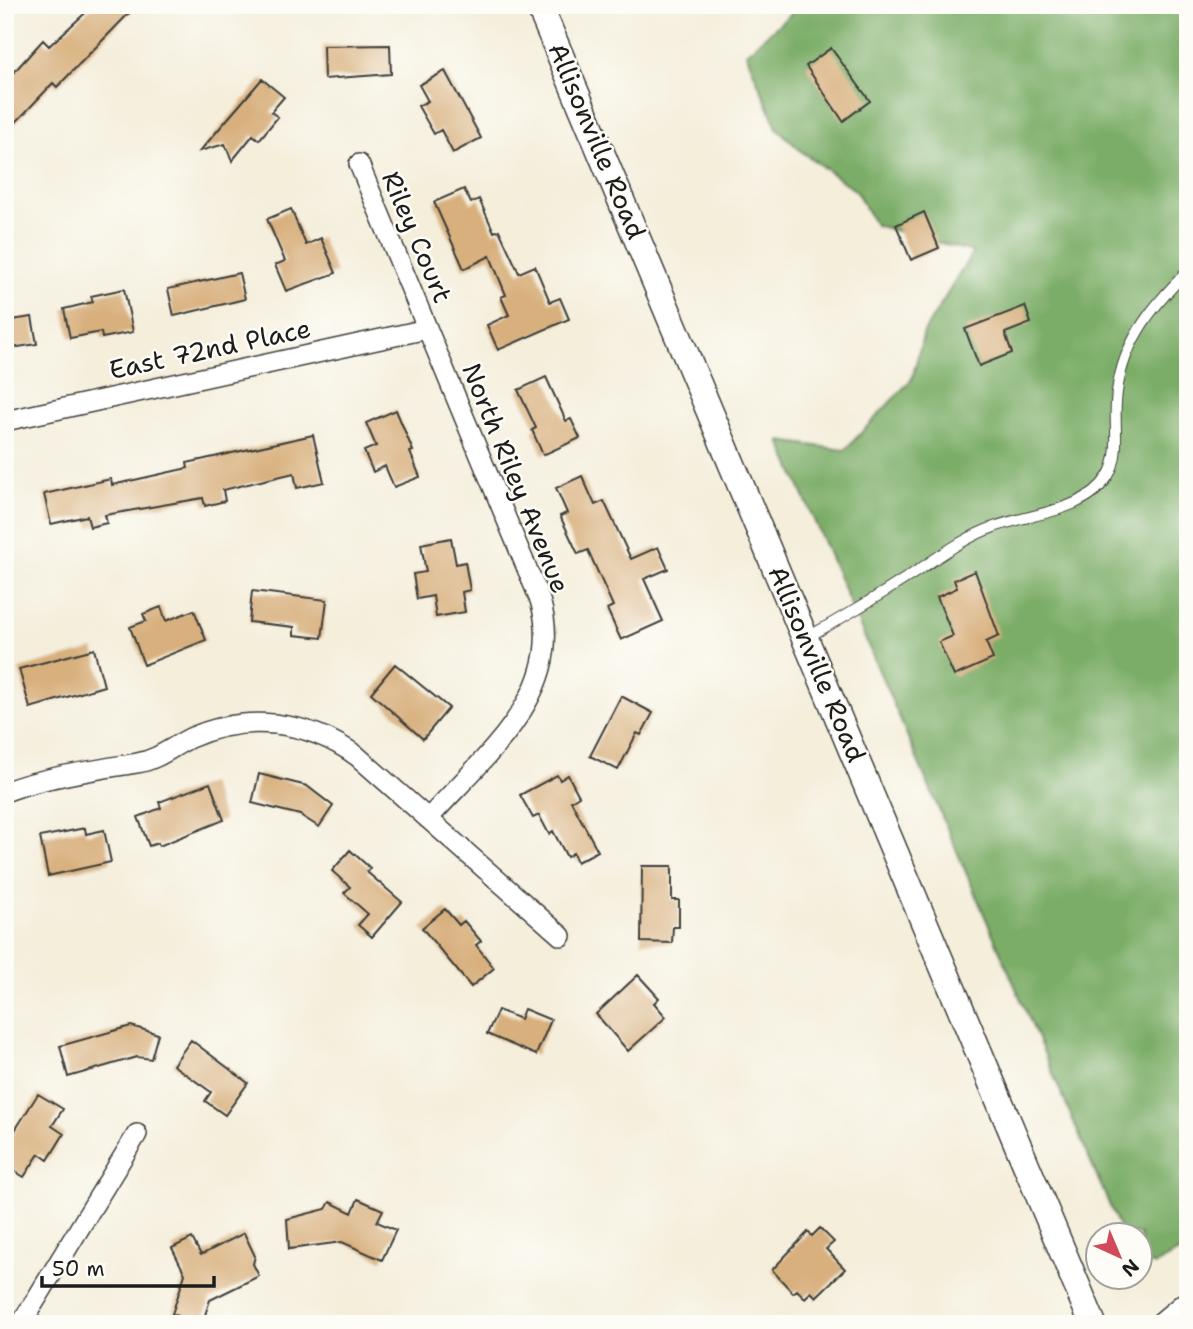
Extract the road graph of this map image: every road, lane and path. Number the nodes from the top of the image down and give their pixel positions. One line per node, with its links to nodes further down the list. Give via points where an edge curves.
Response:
1 (539, 5): 6 (main road, Allisonville Road)
2 (359, 164): 4 (street, Riley Court)
3 (1188, 271): 6 (lane, via 1140,323 1131,342 1116,401 1115,456 1101,487 1069,504 992,527)
4 (427, 329): 5 (street, East 72nd Place); 8 (street, North Riley Avenue, via 540,600 546,632 541,674 528,704)
5 (5, 421)
6 (806, 639): 13 (main road, Allisonville Road)
7 (5, 792): 8 (street, via 138,763 227,725 279,723 340,744)
8 (428, 819): 9 (street)
9 (561, 936)
10 (137, 1135): 12 (street)
11 (1188, 1304): 14 (main road)
12 (21, 1324)
13 (1093, 1324)
14 (1164, 1324)

